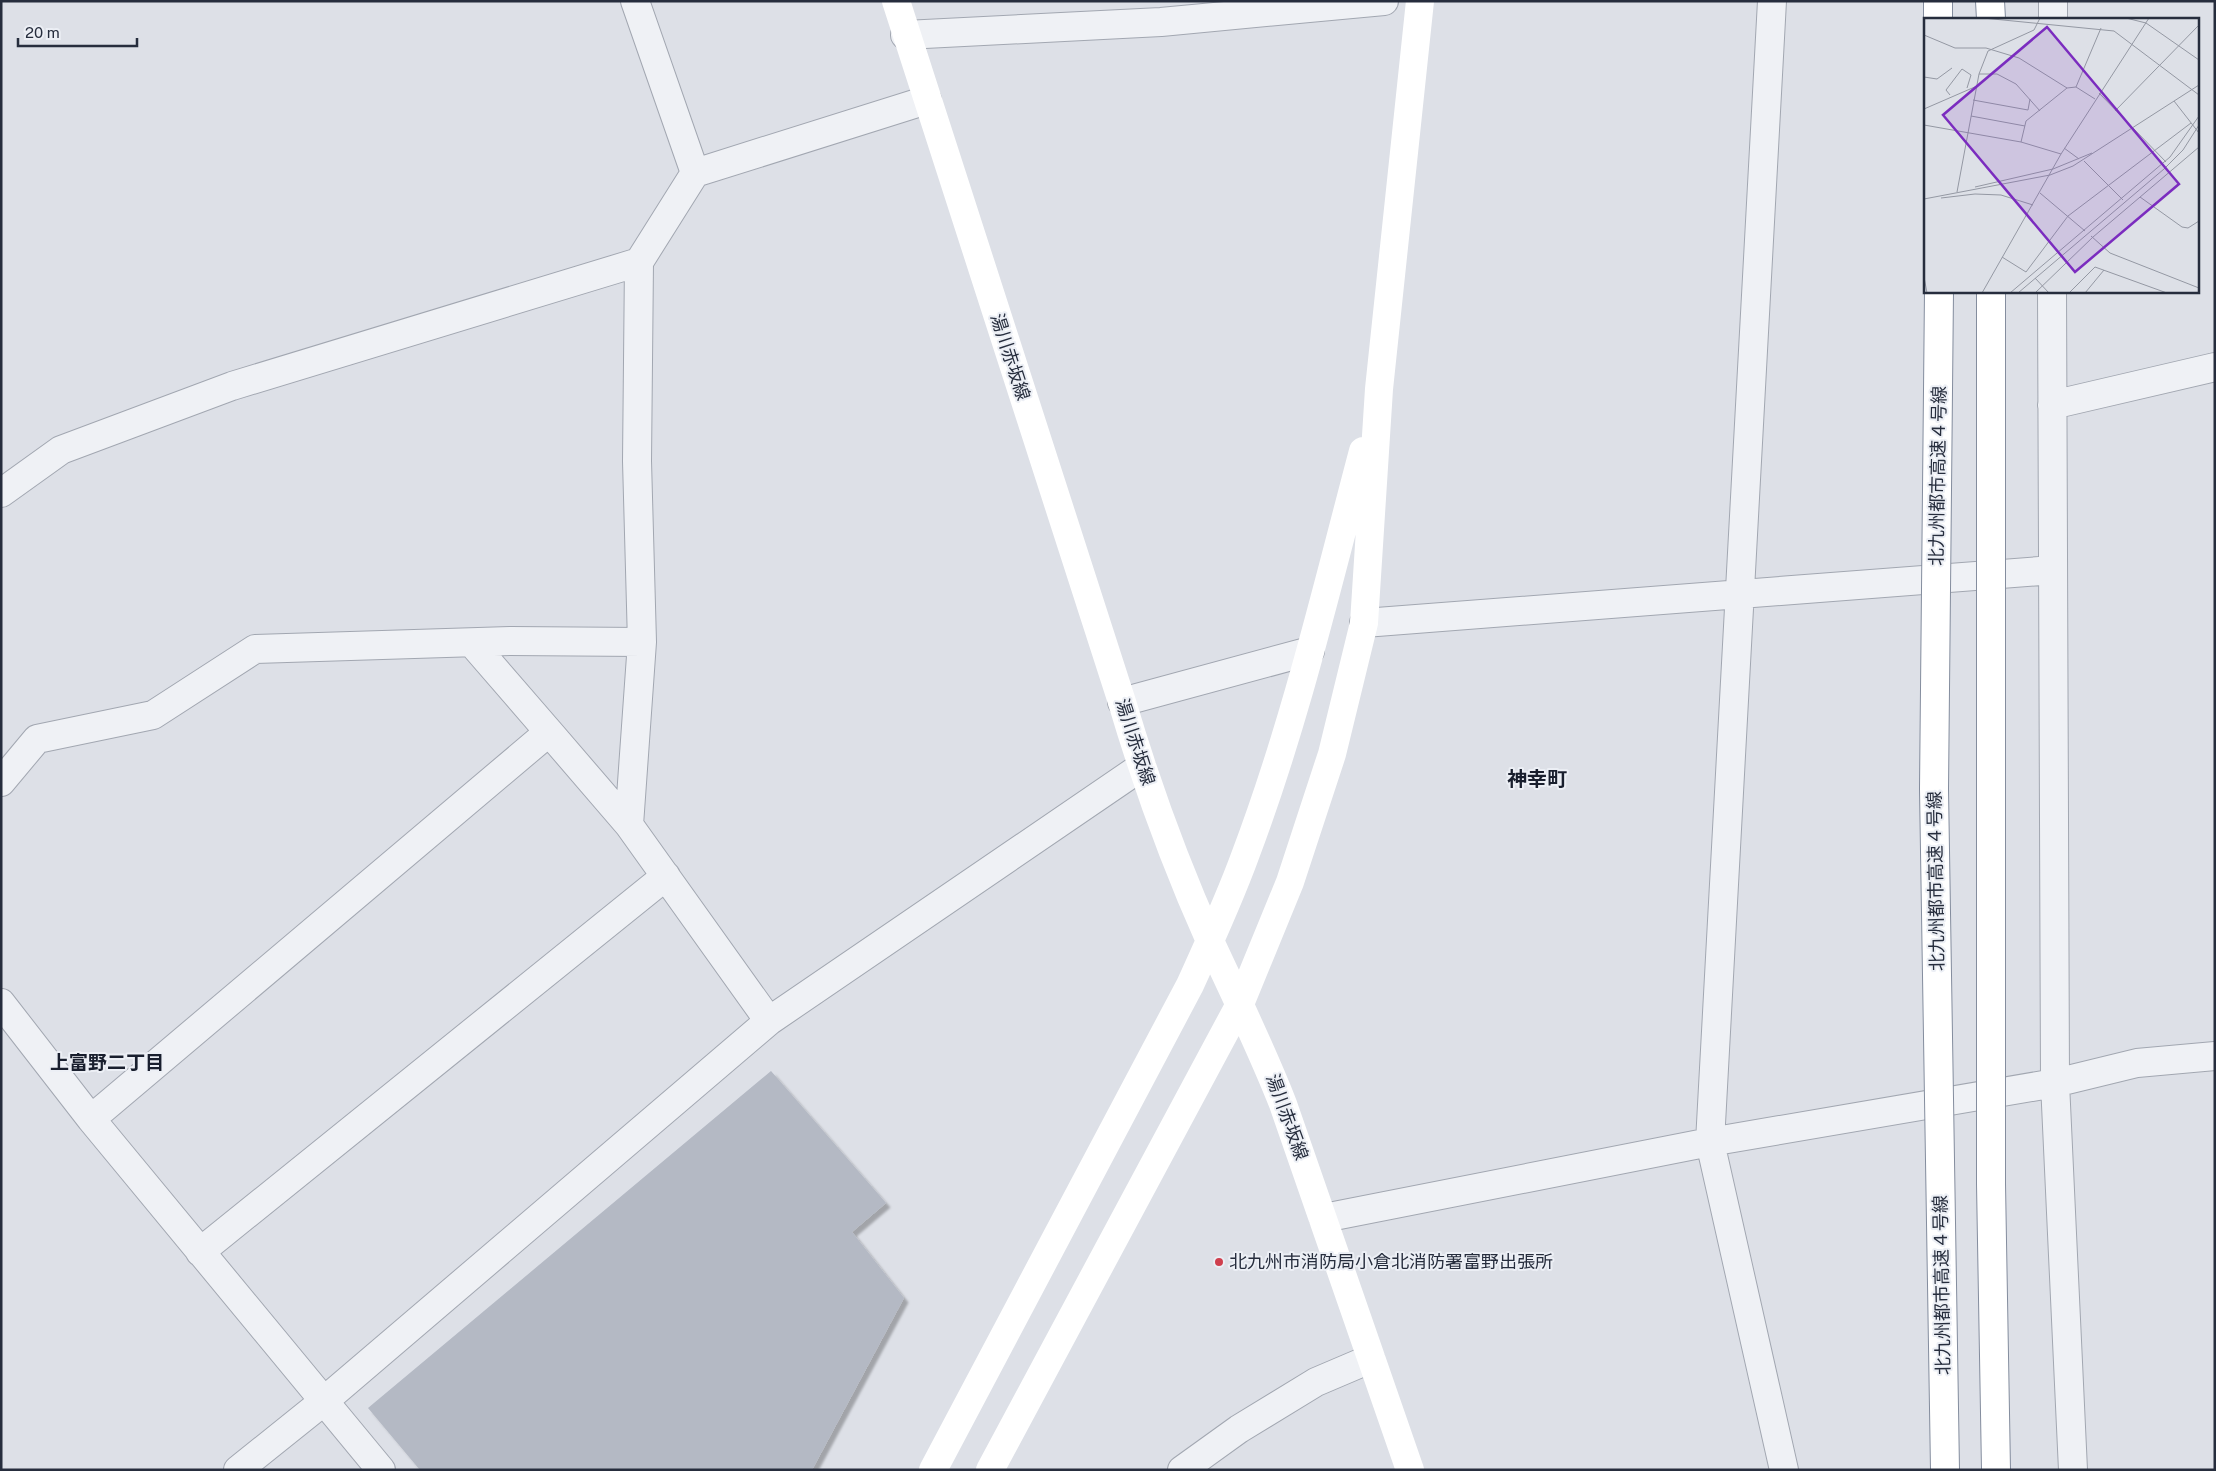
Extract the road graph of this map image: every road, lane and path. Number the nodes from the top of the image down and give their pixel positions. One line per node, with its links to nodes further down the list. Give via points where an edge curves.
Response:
1 (635, 1): 15 (street)
2 (896, 1): 13 (main road, 湯川赤坂線)
3 (1384, 1): 9 (street)
4 (1420, 1): 21 (main road)
5 (1772, 1): 25 (street)
6 (1938, 1): 10 (main road)
7 (1990, 1): 11 (main road)
8 (2053, 1): 12 (street)
9 (1160, 12): 13 (street)
10 (1938, 18)
11 (1991, 18)
12 (2053, 18)
13 (905, 35): 14 (main road, 湯川赤坂線)
14 (927, 100): 15 (street); 30 (main road, 湯川赤坂線)
15 (695, 173): 16 (street)
16 (638, 262): 23 (street, via 232,386 61,450); 28 (street, via 637,461)
17 (1939, 292): 55 (main road, 北九州都市高速４号線, bridge, via 1934,789)
18 (1991, 292): 56 (main road, bridge, via 1991,1184)
19 (2052, 292): 22 (street)
20 (2215, 367): 22 (street)
21 (1379, 389): 26 (main road); 29 (main road)
22 (2052, 405): 24 (street)
23 (1, 493)
24 (2053, 570): 25 (street); 41 (street)
25 (1739, 596): 26 (street); 43 (street)
26 (1364, 623): 38 (main road, via 1332,754 1290,882)
27 (472, 642): 28 (street); 31 (street); 33 (street, via 255,650 152,715 37,739)
28 (642, 642): 34 (street)
29 (1310, 651): 30 (street); 36 (main road, via 1245,856)
30 (1122, 702): 32 (main road, 湯川赤坂線)
31 (549, 732): 34 (street); 42 (street)
32 (1141, 767): 36 (main road, 湯川赤坂線); 39 (street)
33 (1, 782)
34 (629, 825): 35 (street)
35 (666, 876): 39 (street); 45 (street)
36 (1210, 941): 38 (main road, 湯川赤坂線); 50 (main road, via 1190,985)
37 (1, 1003): 42 (street)
38 (1240, 1004): 44 (main road, 湯川赤坂線, via 1273,1079); 51 (main road)
39 (769, 1021): 47 (street)
40 (2215, 1056): 41 (street, via 2137,1063)
41 (2055, 1083): 43 (street); 57 (street)
42 (91, 1119): 45 (street)
43 (1710, 1142): 44 (street); 54 (street)
44 (1324, 1218): 46 (main road, 湯川赤坂線)
45 (200, 1252): 47 (street)
46 (1370, 1359): 52 (street, via 1316,1382 1239,1429); 53 (main road, 湯川赤坂線)
47 (324, 1401): 48 (street); 49 (street)
48 (238, 1470)
49 (381, 1470)
50 (933, 1470)
51 (990, 1470)
52 (1182, 1470)
53 (1410, 1470)
54 (1784, 1470)
55 (1945, 1470)
56 (1996, 1470)
57 (2072, 1470)

